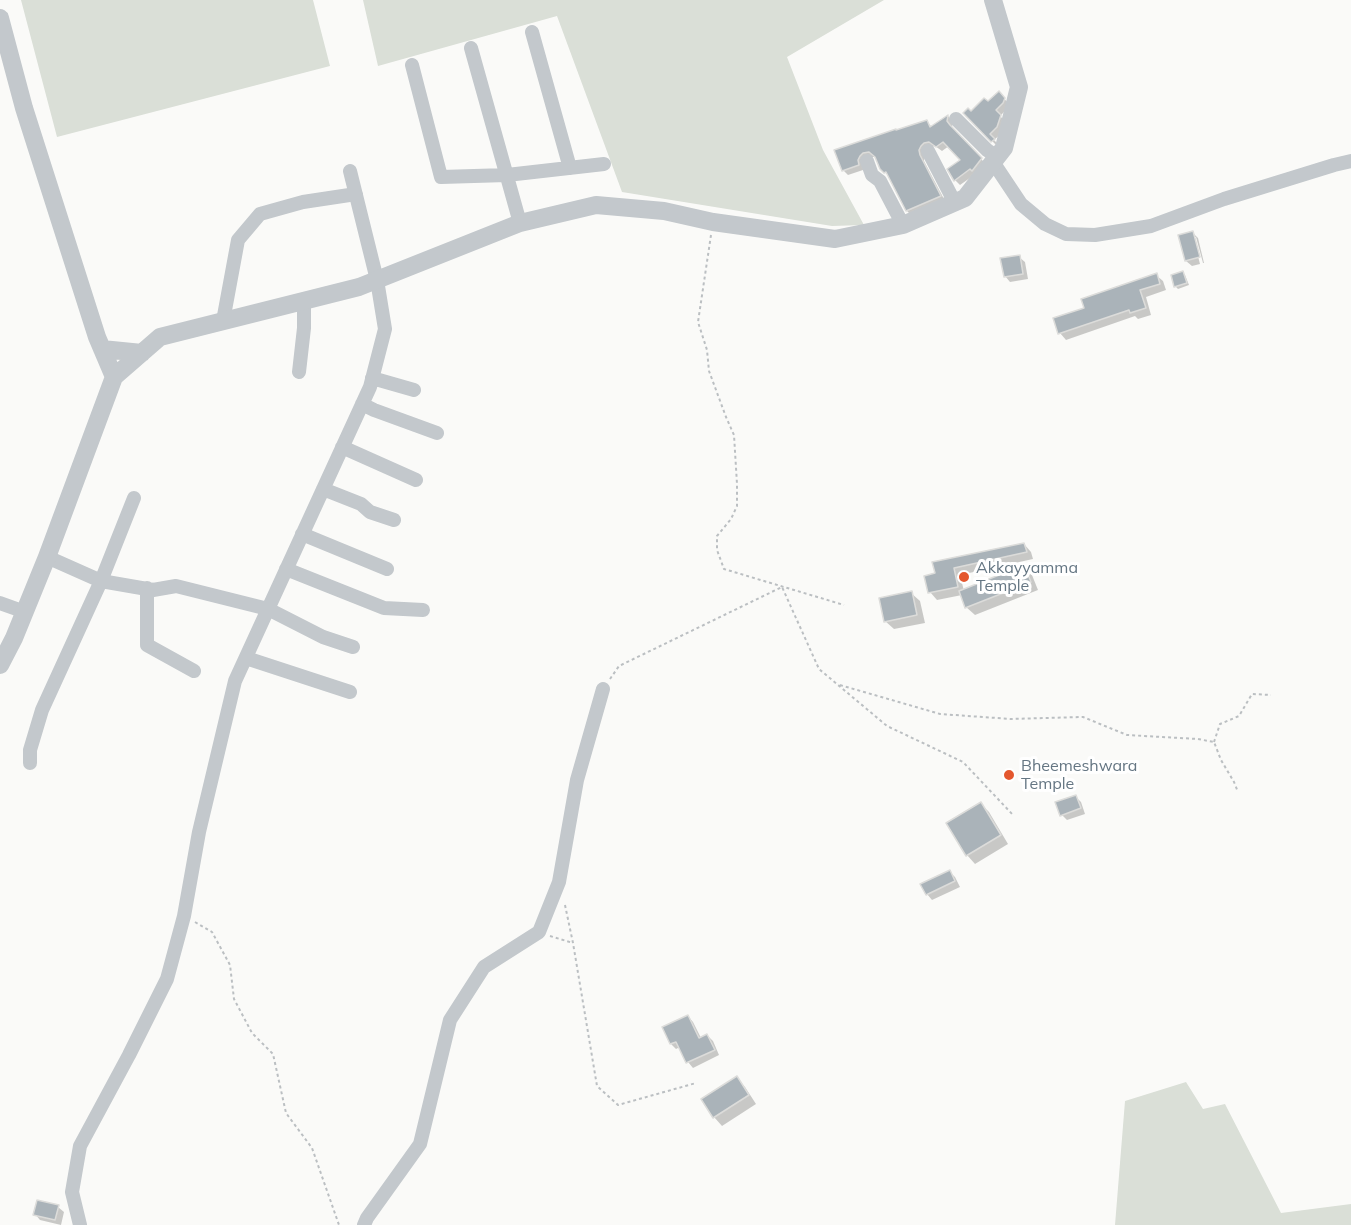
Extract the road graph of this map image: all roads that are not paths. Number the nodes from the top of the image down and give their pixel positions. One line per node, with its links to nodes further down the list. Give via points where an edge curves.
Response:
1 (993, 0): 8 (street, via 1019,87 1004,148)
2 (0, 18): 22 (street, via 24,108)
3 (532, 32): 12 (street)
4 (471, 48): 14 (street)
5 (412, 65): 14 (street, via 441,177)
6 (956, 119): 8 (street)
7 (928, 151): 16 (street)
8 (995, 160): 10 (street, via 1021,204 1045,224 1066,234 1095,236 1151,226 1224,199); 16 (street, via 965,198)
9 (867, 161): 18 (street)
10 (1351, 161)
11 (604, 164): 12 (street)
12 (570, 168): 14 (street)
13 (350, 171): 15 (street)
14 (507, 175): 17 (street)
15 (356, 194): 19 (street); 21 (street, via 260,214 237,240)
16 (955, 202): 18 (street)
17 (520, 223): 18 (street, via 596,205 664,211 835,240); 19 (street)
18 (903, 225)
19 (377, 280): 20 (street); 26 (street, via 385,329)
20 (304, 301): 21 (street); 24 (street)
21 (224, 321): 23 (street, via 160,337)
22 (102, 349): 23 (street); 25 (street)
23 (142, 353): 25 (street)
24 (299, 372)
25 (114, 377): 36 (street)
26 (372, 378): 27 (street); 28 (street)
27 (414, 390)
28 (362, 404): 29 (street); 30 (street)
29 (437, 434)
30 (342, 447): 31 (street); 32 (street)
31 (416, 480)
32 (323, 489): 34 (street); 35 (street)
33 (134, 498): 39 (street)
34 (394, 520)
35 (302, 534): 37 (street); 38 (street)
36 (47, 557): 39 (street); 44 (street)
37 (286, 569): 42 (street); 43 (street, via 384,608)
38 (387, 569)
39 (101, 581): 40 (street); 51 (street, via 42,710)
40 (147, 588): 42 (street, via 176,586); 48 (street, via 147,645)
41 (0, 603): 44 (street)
42 (268, 609): 45 (street, via 323,637); 46 (street)
43 (423, 610)
44 (25, 612): 47 (street)
45 (353, 647)
46 (246, 658): 50 (street); 52 (street, via 235,681 167,979 80,1146 72,1192)
47 (0, 665)
48 (194, 671)
49 (603, 688): 53 (street, via 577,780 559,882 539,932 484,967 450,1020 420,1144)
50 (350, 692)
51 (30, 763)
52 (80, 1225)
53 (364, 1225)

